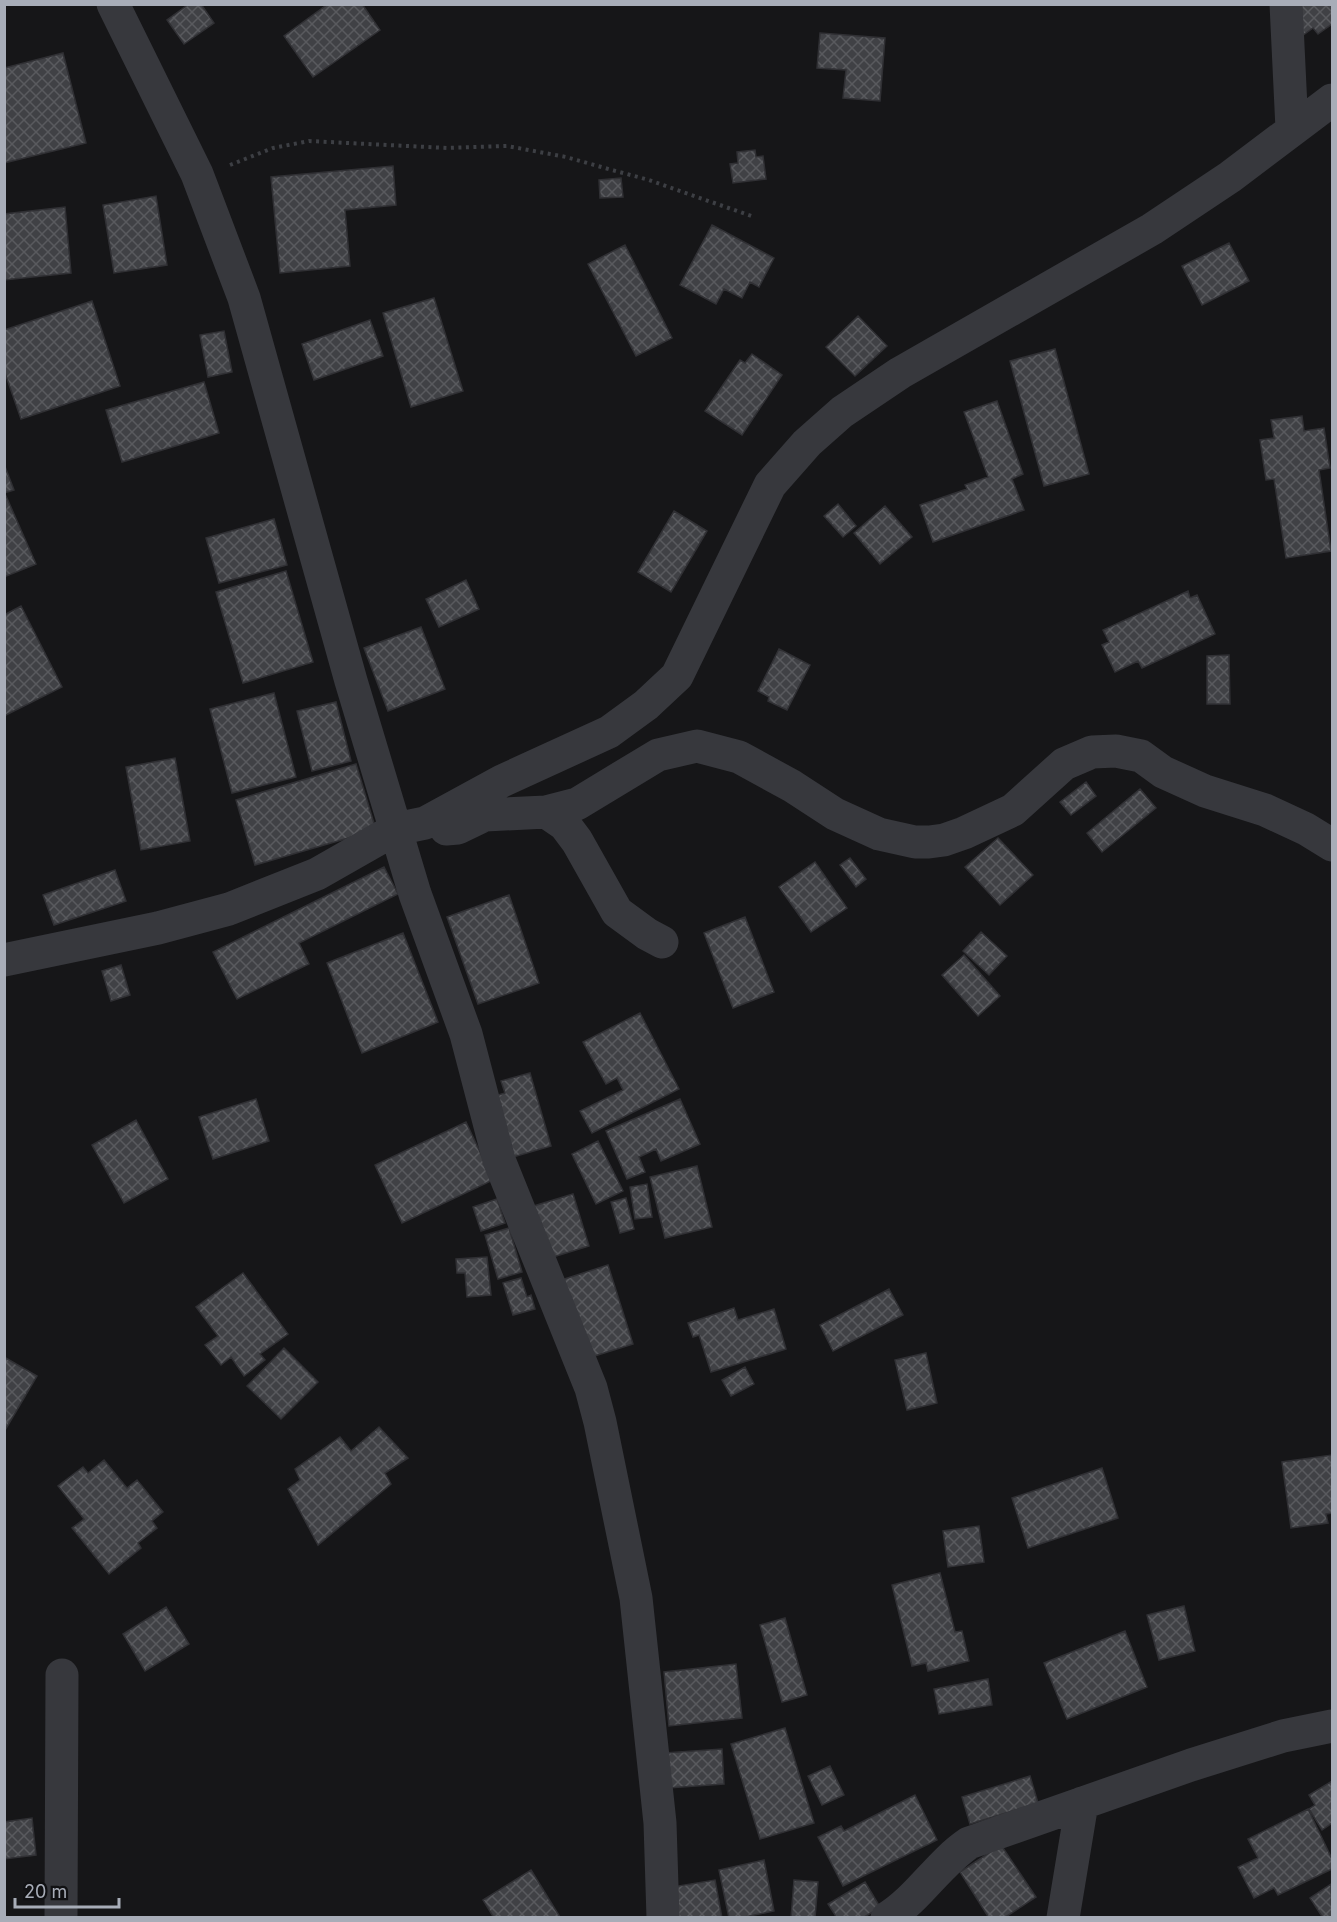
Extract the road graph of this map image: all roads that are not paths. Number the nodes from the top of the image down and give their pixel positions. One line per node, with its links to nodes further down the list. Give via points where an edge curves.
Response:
1 (113, 4): 6 (street, via 197,174 244,298 351,681)
2 (1286, 4): 4 (street)
3 (1332, 100): 4 (street)
4 (1292, 129): 6 (street, via 1230,177 1152,229 900,373 842,412 807,443 770,485 677,676 609,732)
5 (546, 812): 6 (street, via 485,815 458,828); 7 (street, via 577,804 658,756 697,746 739,758 835,814 879,834 928,842 964,833 1013,810 1064,764 1092,752 1116,751 1141,756 1163,772 1205,791 1265,810); 8 (street, via 565,825 577,840 617,912)
6 (410, 826): 9 (street, via 317,874 229,909); 14 (street, via 415,894 466,1034 500,1160 591,1388 600,1422 636,1598 660,1823)
7 (1332, 845)
8 (662, 942)
9 (4, 960)
10 (62, 1675): 13 (street)
11 (1332, 1726): 12 (street, via 1283,1736)
12 (1082, 1803): 15 (street, via 969,1843); 16 (street)
13 (61, 1917)
14 (663, 1917)
15 (887, 1917)
16 (1064, 1917)

